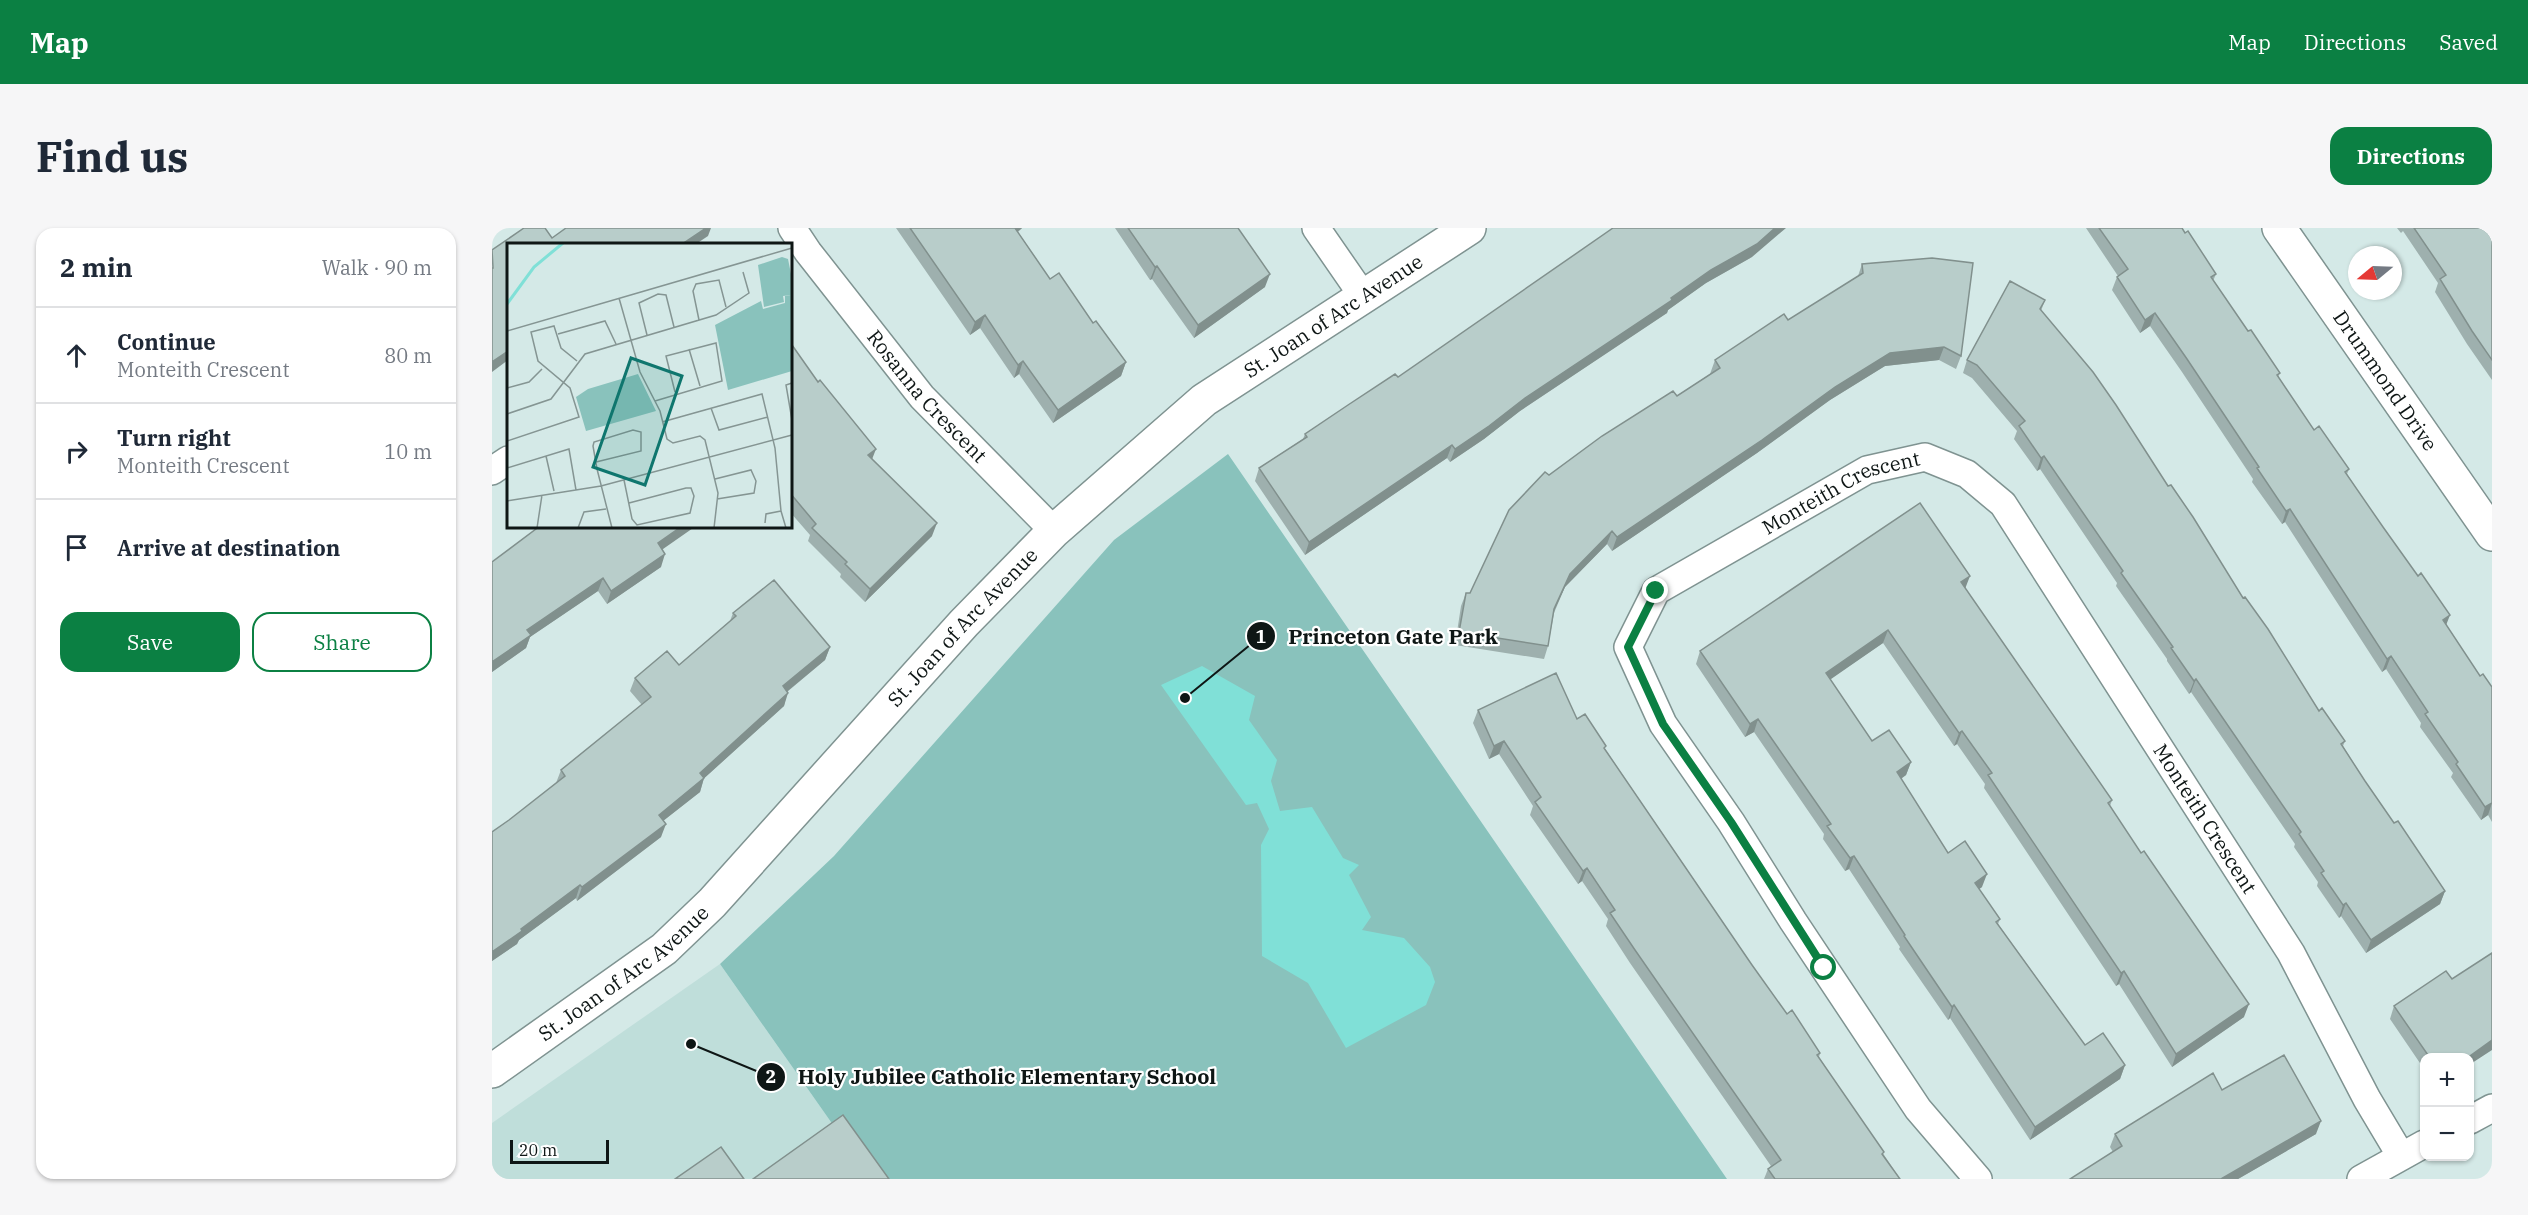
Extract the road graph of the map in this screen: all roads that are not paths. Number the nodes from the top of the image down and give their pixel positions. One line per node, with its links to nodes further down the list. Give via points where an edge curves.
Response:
1 (792, 228): 5 (street, Rosanna Crescent)
2 (1316, 228): 6 (street)
3 (1468, 228): 6 (street, St. Joan of Arc Avenue)
4 (2279, 228): 10 (street, Drummond Drive)
5 (799, 258): 9 (street, Rosanna Crescent, via 922,397)
6 (1363, 296): 9 (street, St. Joan of Arc Avenue, via 1204,400)
7 (507, 461): 8 (street)
8 (492, 471)
9 (1054, 531): 11 (street, St. Joan of Arc Avenue, via 964,623 712,903 664,949)
10 (2492, 534)
11 (492, 1071)
12 (2492, 1108): 13 (street)
13 (2474, 1117)
14 (2413, 1150): 15 (street, Monteith Crescent, via 2367,1099 2291,953 2003,504 1967,474 1925,457 1867,470 1656,591 1628,647 1663,724 1918,1109); 16 (street, Monteith Crescent)
15 (1978, 1179)
16 (2361, 1179)

